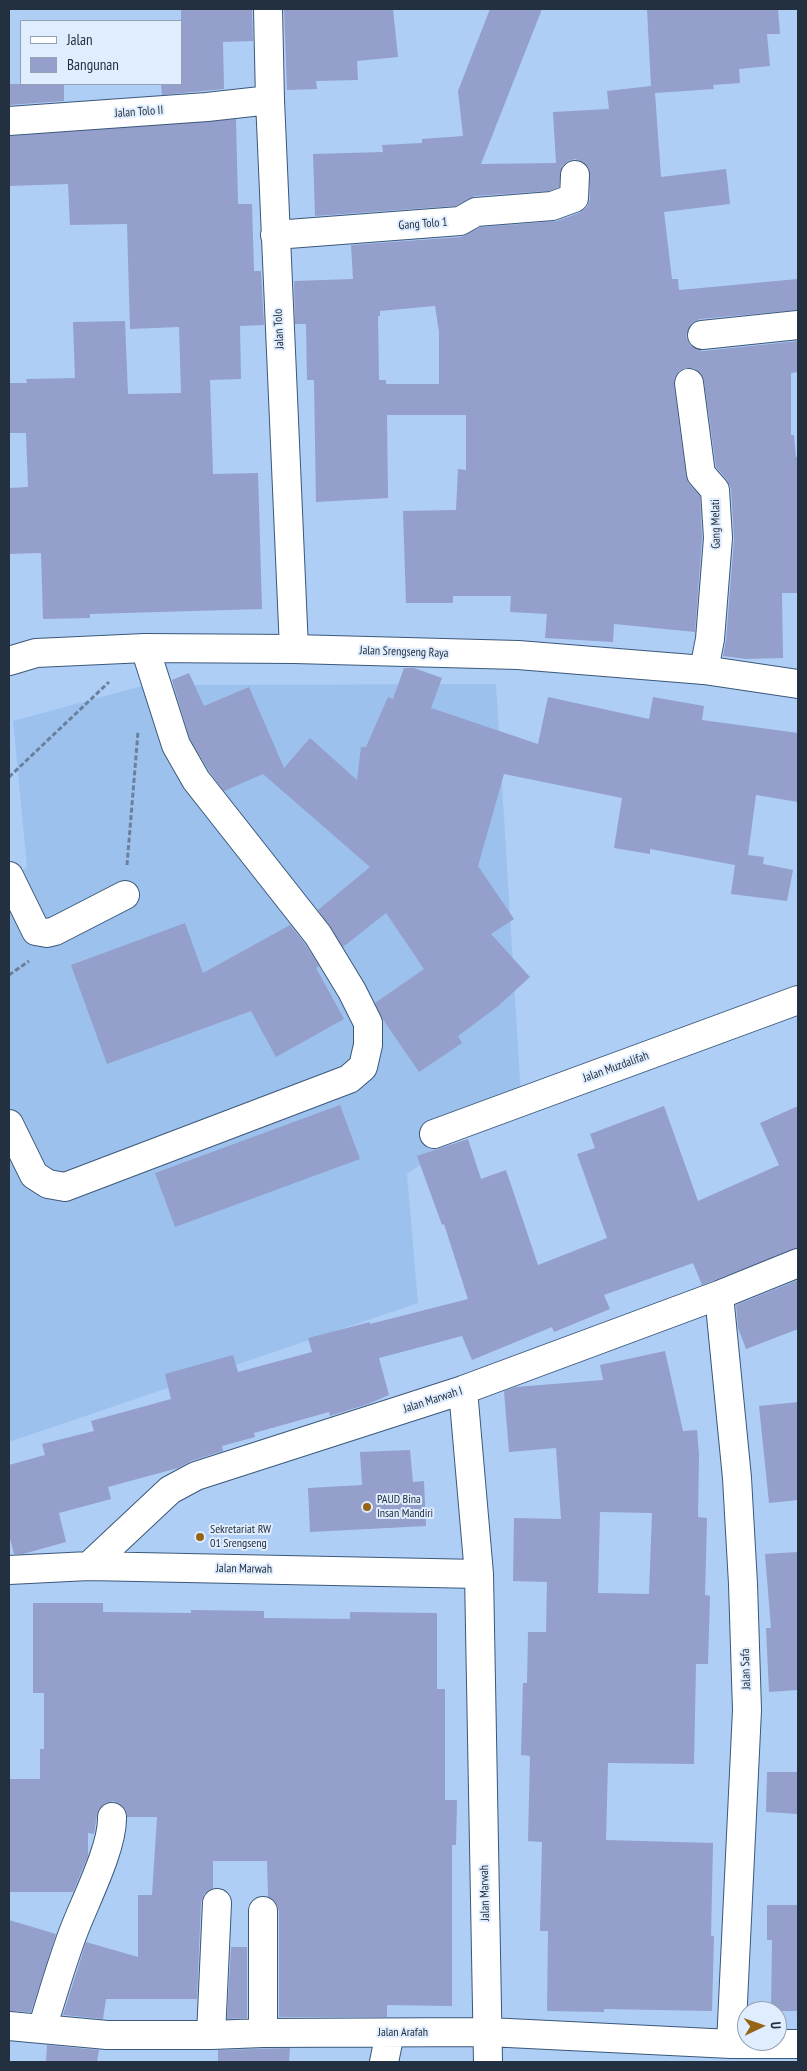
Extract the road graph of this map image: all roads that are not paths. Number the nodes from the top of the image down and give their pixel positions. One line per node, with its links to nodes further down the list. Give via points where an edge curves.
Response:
1 (268, 9): 2 (street, Jalan Tolo)
2 (270, 100): 3 (street, Jalan Tolo II); 5 (street, Jalan Tolo)
3 (9, 121)
4 (575, 175): 5 (street, Gang Tolo 1, via 574,198 552,206 476,212 460,221)
5 (275, 235): 10 (street, Jalan Tolo)
6 (798, 325): 7 (street)
7 (702, 335)
8 (689, 383): 12 (street, Gang Melati, via 701,474 715,490 718,538 710,639)
9 (145, 648): 10 (street, Jalan Srengseng Raya); 11 (street, Jalan Srengseng Raya, via 36,653); 17 (street, via 176,745 196,780 318,936 352,991 368,1023 363,1067 349,1079 65,1187 48,1184 34,1175)
10 (294, 649): 12 (street, Jalan Srengseng Raya, via 518,655)
11 (9, 661)
12 (704, 670): 13 (street, Jalan Srengseng Raya)
13 (798, 684)
14 (9, 876): 15 (street, via 36,931 42,932 55,931)
15 (125, 895)
16 (798, 1000): 18 (street, Jalan Muzdalifah)
17 (9, 1124)
18 (434, 1134)
19 (798, 1263): 20 (street, Jalan Marwah I)
20 (719, 1295): 21 (street, Jalan Marwah I); 34 (street, Jalan Safa, via 737,1478 747,1710)
21 (463, 1390): 22 (street, Jalan Marwah I, via 196,1476 170,1490); 24 (street, Jalan Marwah)
22 (89, 1566): 23 (street, Jalan Marwah); 24 (street, Jalan Marwah)
23 (9, 1570)
24 (479, 1574): 30 (street, Jalan Marwah)
25 (112, 1817): 29 (street, via 99,1869 72,1934)
26 (217, 1903): 33 (street)
27 (263, 1911): 31 (street)
28 (9, 2026): 29 (street, Jalan Arafah)
29 (42, 2029): 33 (street, Jalan Arafah, via 107,2035)
30 (488, 2032): 32 (street, Jalan Arafah); 34 (street, Jalan Arafah); 37 (street, Jalan Marwah)
31 (262, 2033): 32 (street, Jalan Arafah); 33 (street, Jalan Arafah)
32 (390, 2033): 36 (street)
33 (211, 2035)
34 (731, 2044): 35 (street, Jalan Arafah)
35 (798, 2044)
36 (384, 2062)
37 (488, 2062)

